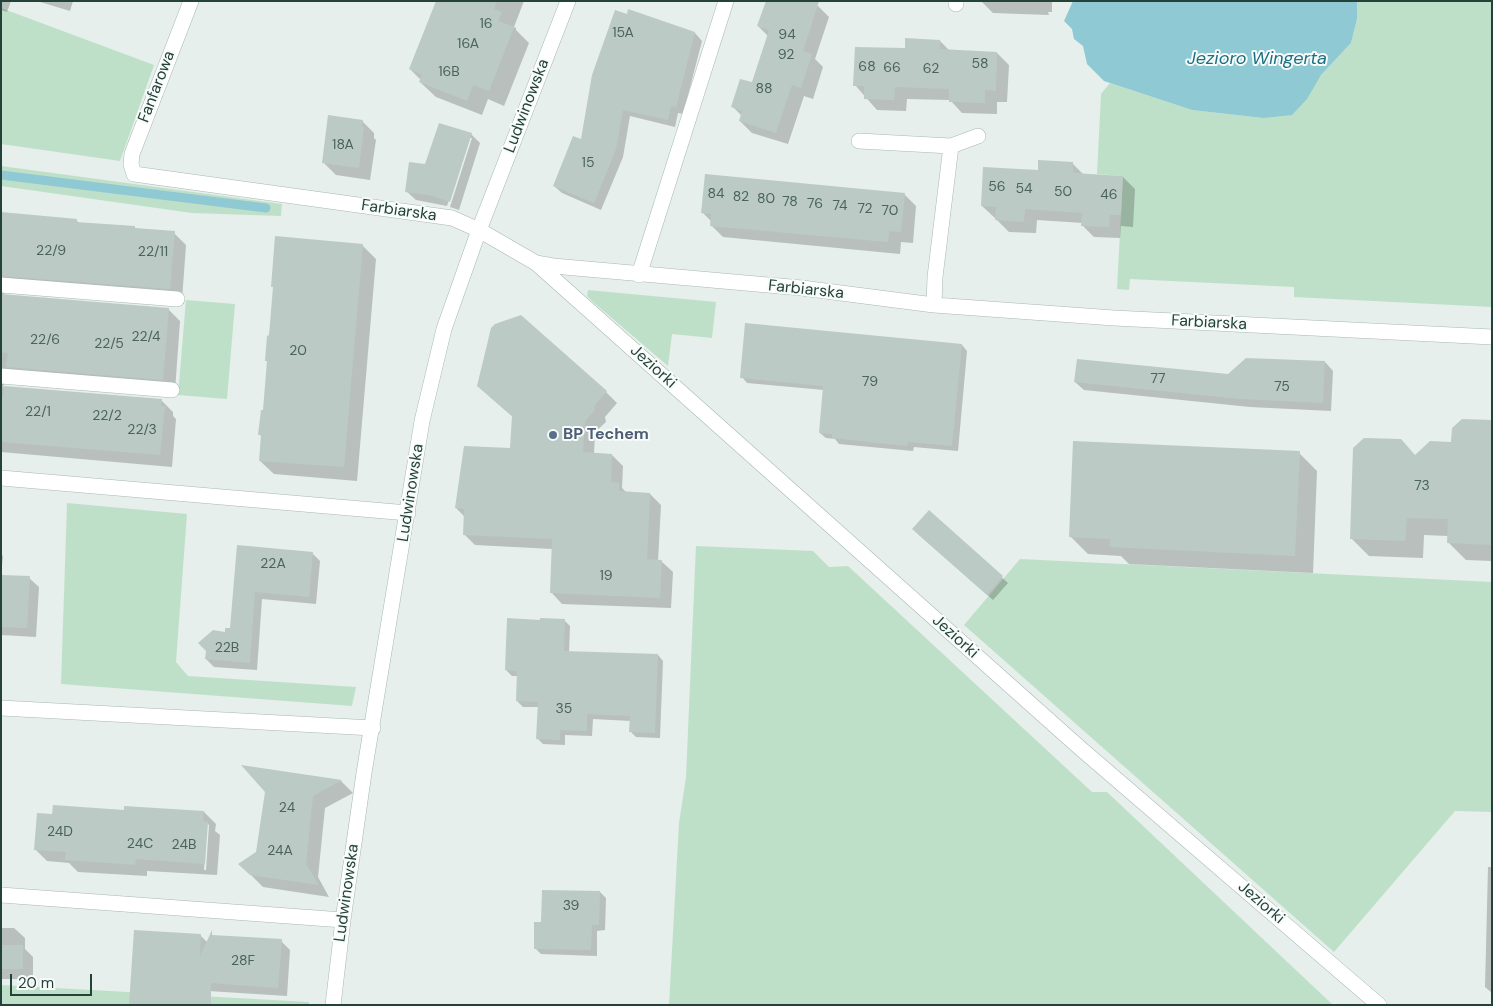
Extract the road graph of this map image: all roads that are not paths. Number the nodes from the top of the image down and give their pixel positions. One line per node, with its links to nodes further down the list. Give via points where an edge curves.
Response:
1 (191, 1): 7 (street, Fanfarowa, via 132,154)
2 (568, 1): 8 (street, Ludwinowska)
3 (726, 1): 10 (street)
4 (978, 136): 6 (street)
5 (860, 141): 6 (street)
6 (951, 146): 13 (street)
7 (134, 174): 8 (street, Farbiarska, via 452,218)
8 (479, 230): 9 (street, Farbiarska); 18 (street, Ludwinowska, via 444,329 422,421)
9 (536, 263): 10 (street, Farbiarska); 24 (street, Jeziorki, via 1080,748)
10 (639, 274): 13 (street, Farbiarska, via 802,288)
11 (1, 285): 12 (street)
12 (177, 299)
13 (934, 305): 14 (street, Farbiarska, via 1114,318)
14 (1492, 337)
15 (1, 376): 16 (street)
16 (172, 390)
17 (1, 478): 18 (street)
18 (408, 513): 20 (street, Ludwinowska)
19 (1, 708): 20 (street)
20 (373, 728): 22 (street, Ludwinowska)
21 (1, 895): 22 (street)
22 (343, 920): 23 (street, Ludwinowska)
23 (332, 1005)
24 (1380, 1005)

